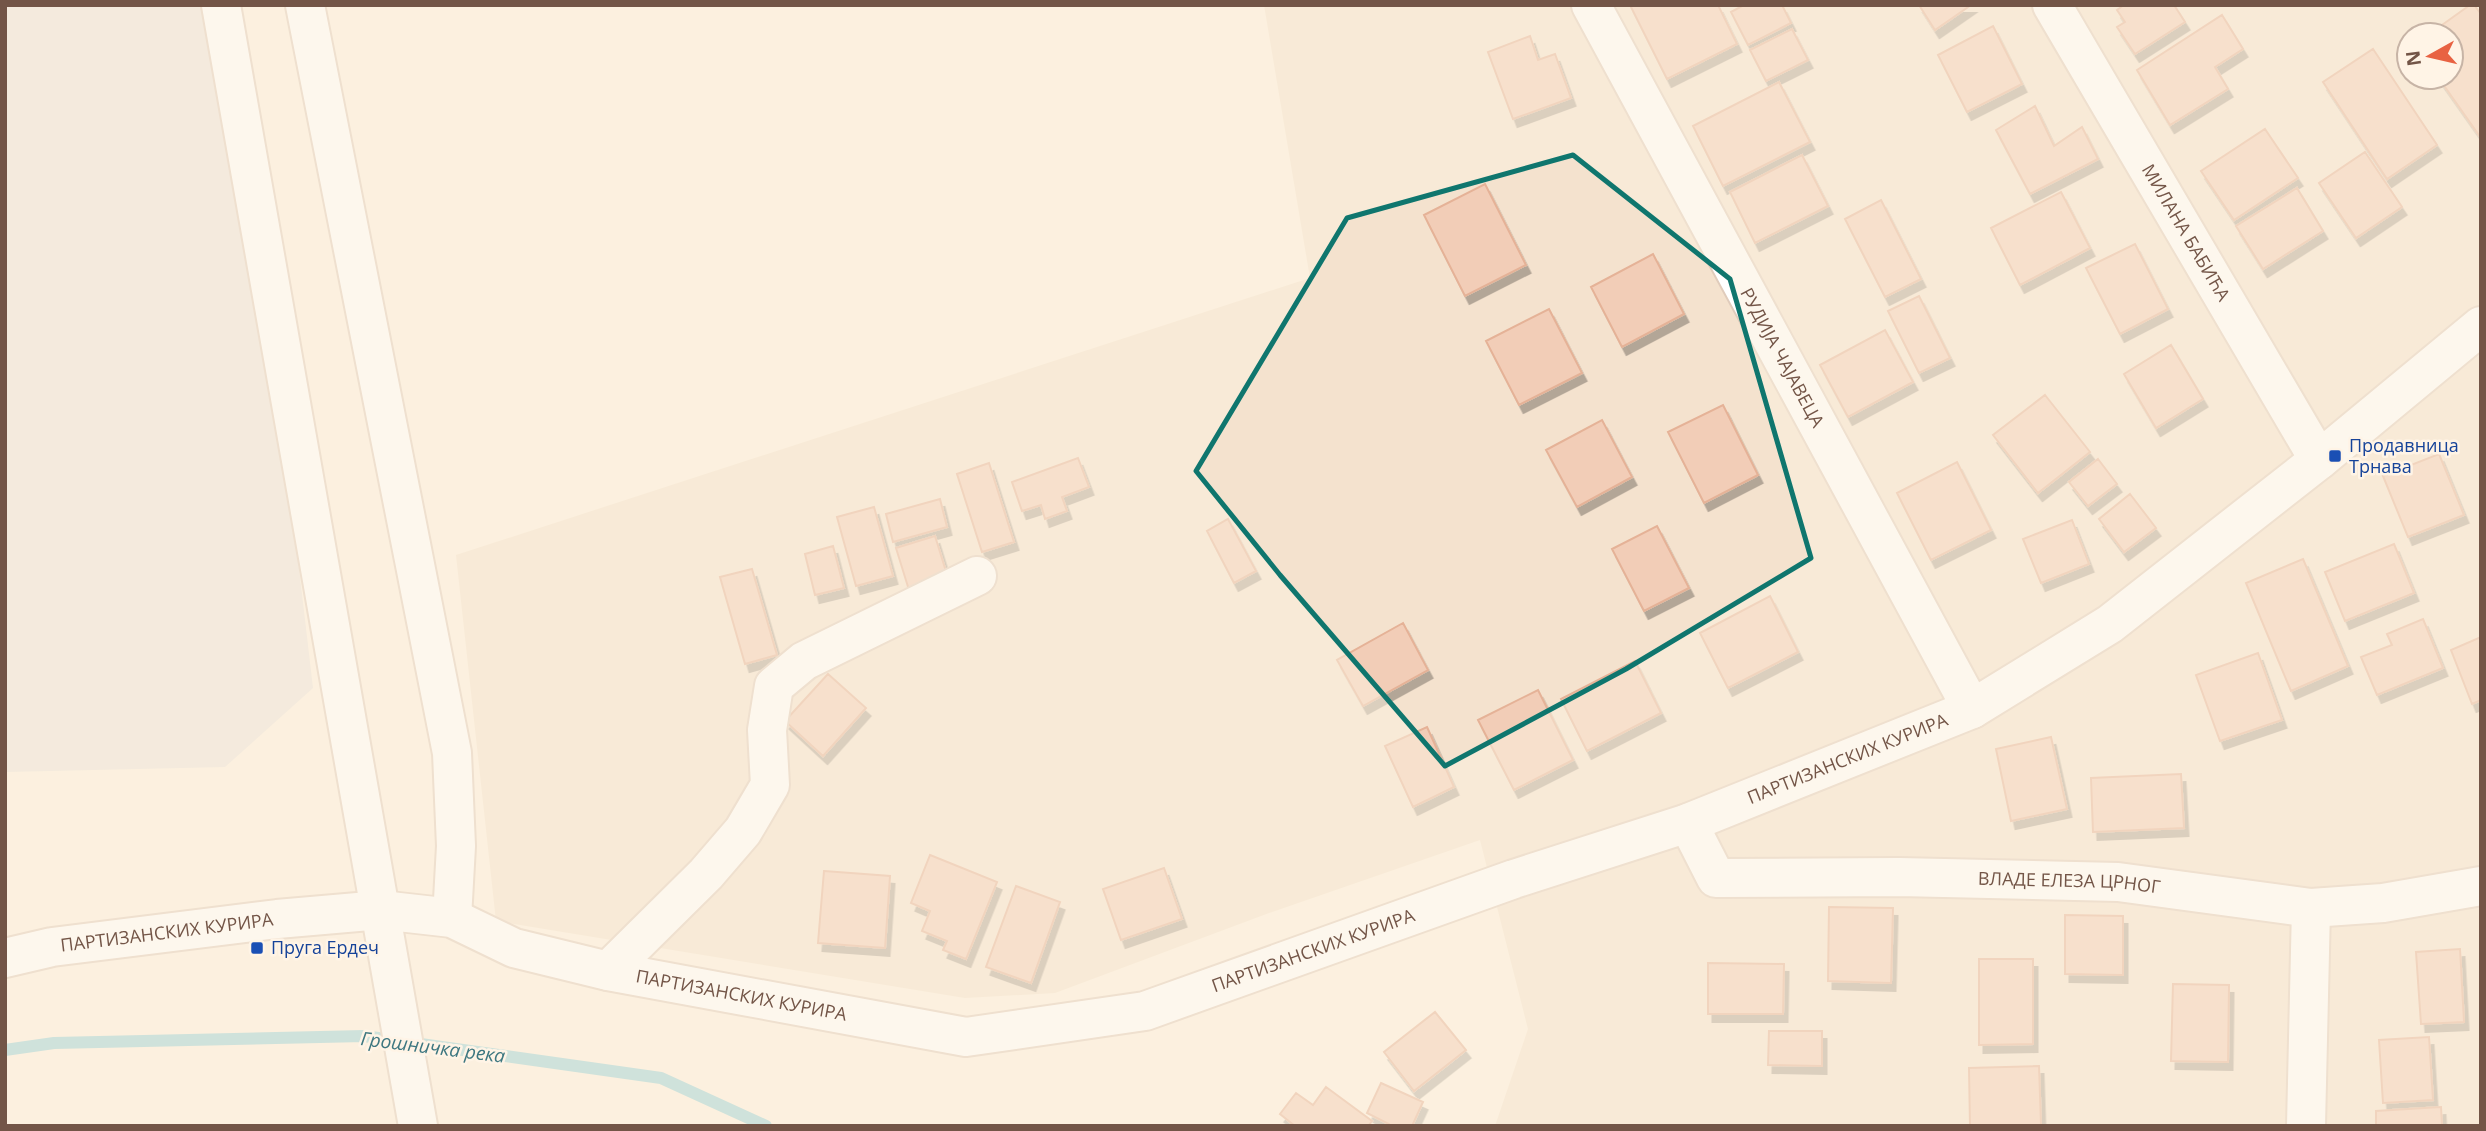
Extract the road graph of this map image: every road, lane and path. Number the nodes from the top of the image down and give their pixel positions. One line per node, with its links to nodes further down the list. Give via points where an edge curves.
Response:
1 (221, 5): 12 (street)
2 (305, 5): 13 (street, via 452,753 456,846)
3 (1591, 5): 8 (street, РУДИЈА ЧАЈАВЕЦА)
4 (2052, 5): 6 (street, МИЛАНА БАБИЋА)
5 (2481, 326): 6 (street, ПАРТИЗАНСКИХ КУРИРА)
6 (2319, 460): 8 (street, ПАРТИЗАНСКИХ КУРИРА, via 2110,624)
7 (977, 576): 15 (street, via 804,661 774,686 768,730 770,785 743,831 706,874)
8 (1972, 709): 9 (street, ПАРТИЗАНСКИХ КУРИРА)
9 (1688, 823): 11 (street, ВЛАДЕ ЕЛЕЗА ЦРНОГ, via 1716,878 2118,882); 15 (street, ПАРТИЗАНСКИХ КУРИРА, via 1514,879 1145,1011 966,1037)
10 (2481, 886): 11 (street, ВЛАДЕ ЕЛЕЗА ЦРНОГ, via 2383,903)
11 (2311, 908): 17 (street)
12 (381, 910): 13 (street, ПАРТИЗАНСКИХ КУРИРА); 14 (street, ПАРТИЗАНСКИХ КУРИРА, via 78,943); 16 (street)
13 (452, 918): 15 (street, ПАРТИЗАНСКИХ КУРИРА, via 514,948)
14 (5, 958)
15 (608, 971)
16 (418, 1126)
17 (2306, 1126)

